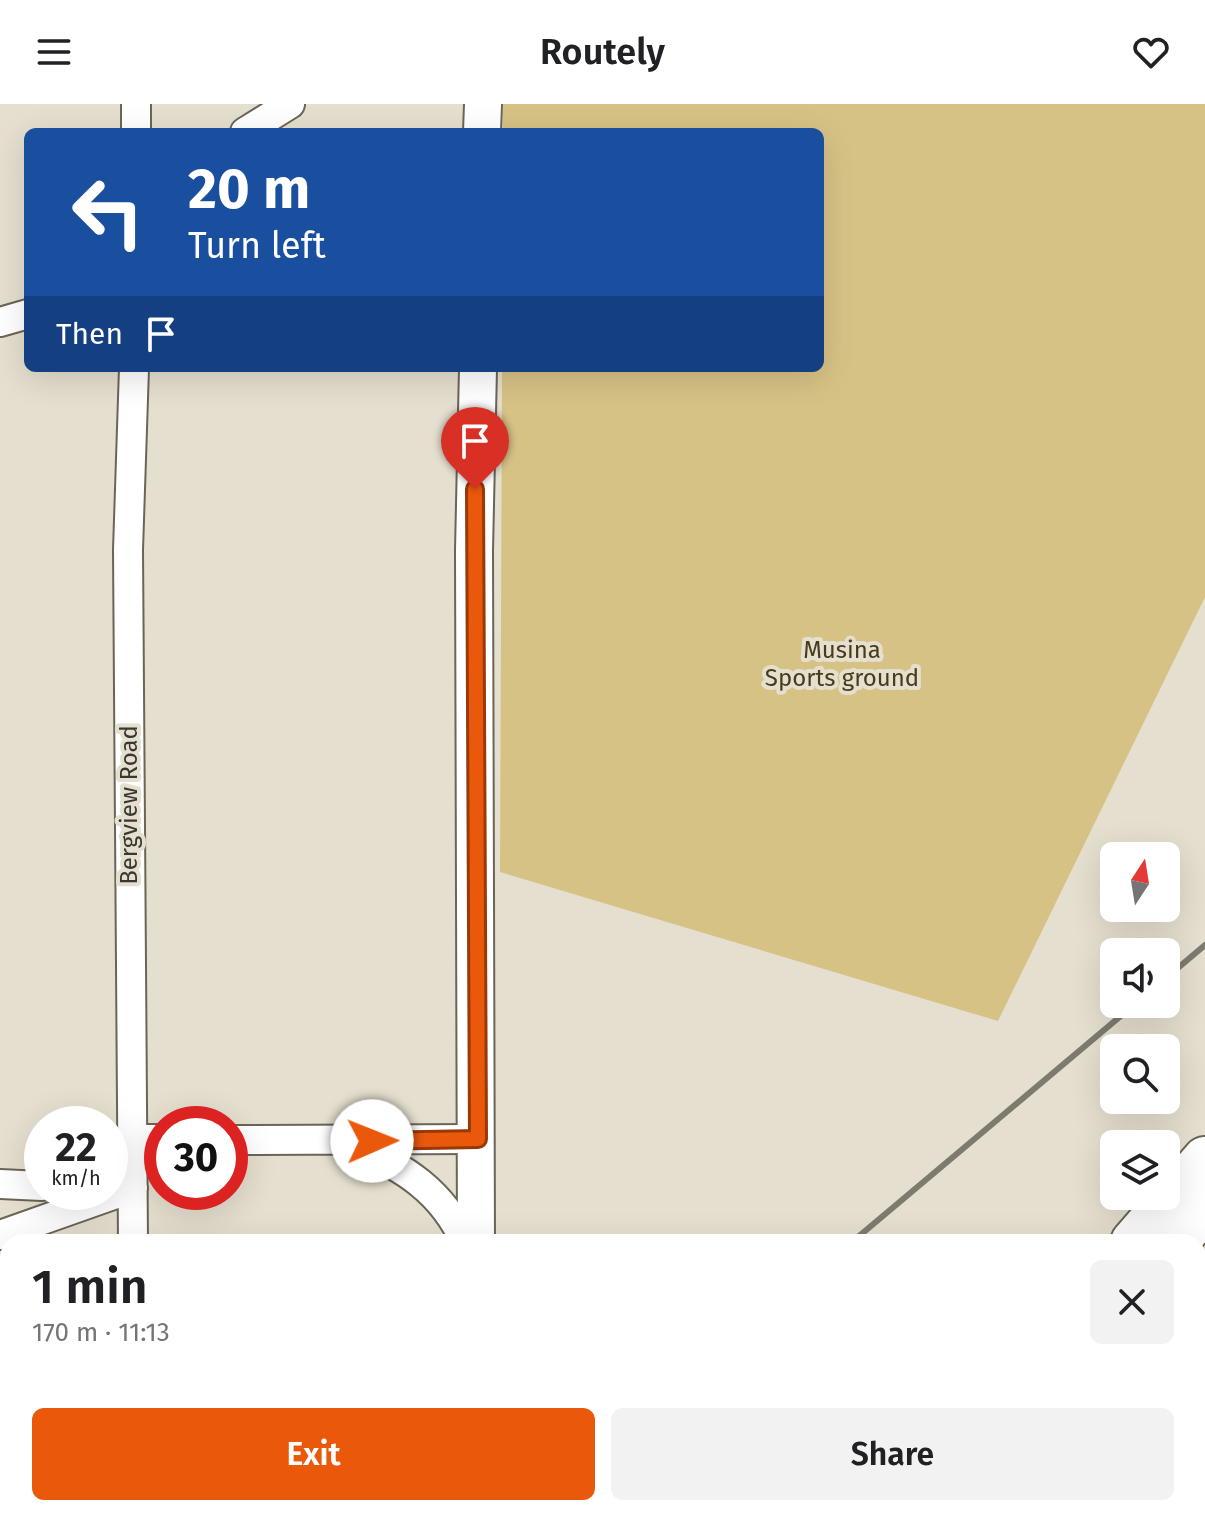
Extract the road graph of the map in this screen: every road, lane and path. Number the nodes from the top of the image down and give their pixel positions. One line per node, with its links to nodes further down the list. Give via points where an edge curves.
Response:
1 (136, 104): 4 (street)
2 (290, 104): 5 (street)
3 (483, 104): 6 (street)
4 (136, 128)
5 (251, 128)
6 (482, 128)
7 (24, 315): 8 (street)
8 (0, 322)
9 (134, 372): 11 (street, Bergview Road, via 128,550)
10 (478, 372): 13 (street)
11 (132, 1139): 12 (street); 16 (street, Bergview Road)
12 (144, 1139)
13 (478, 1139): 15 (street); 26 (street)
14 (248, 1140): 15 (street)
15 (345, 1142): 25 (street, via 395,1163 437,1195)
16 (128, 1159)
17 (1205, 1159): 27 (main road)
18 (0, 1184): 19 (street)
19 (24, 1185)
20 (1205, 1209): 28 (main road)
21 (65, 1210): 23 (street)
22 (126, 1210): 24 (street, Bergview Road)
23 (3, 1234)
24 (131, 1234)
25 (460, 1234)
26 (476, 1234)
27 (1140, 1234)
28 (1183, 1234)

